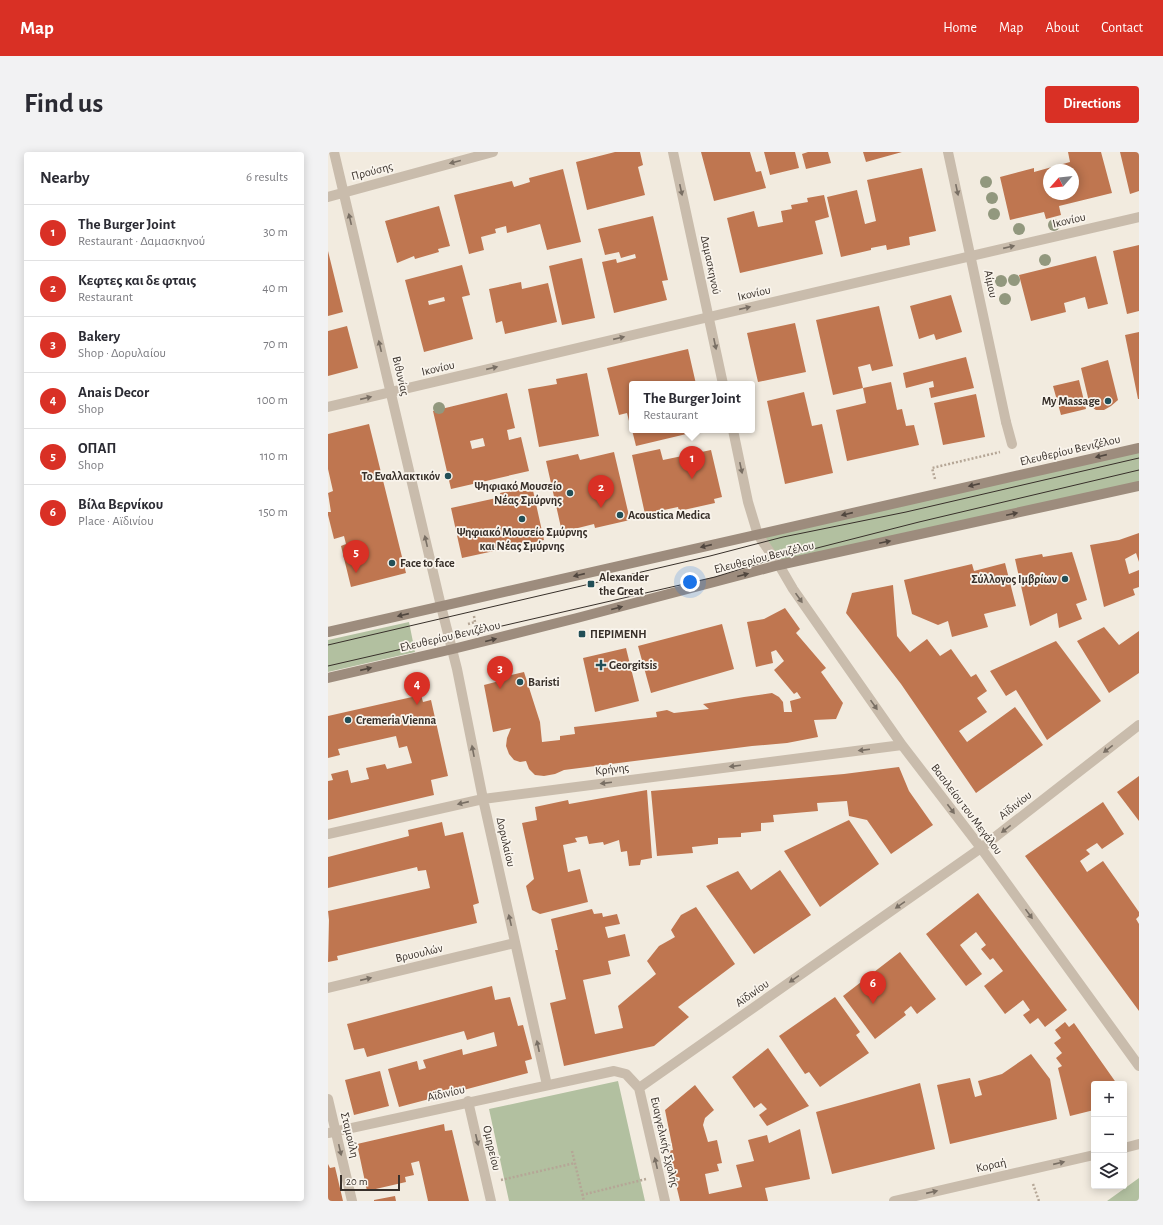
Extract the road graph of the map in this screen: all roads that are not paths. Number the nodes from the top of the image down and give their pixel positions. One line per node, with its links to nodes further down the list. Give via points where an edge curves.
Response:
1 (334, 152): 5 (street, Βιθυνίας)
2 (493, 152): 5 (street, Προύσης, one-way to 5)
3 (672, 152): 9 (street, Δαμασκηνού, one-way to 9)
4 (948, 152): 8 (street, Αίμου, one-way to 8)
5 (344, 192): 6 (street, Προύσης); 11 (street, Βιθυνίας, one-way to 5)
6 (328, 197)
7 (1139, 217): 8 (street, Ικονίου, one-way to 7)
8 (971, 256): 9 (street, Ικονίου, one-way to 8); 14 (street, Αίμου)
9 (709, 317): 10 (street, Δαμασκηνού, one-way to 10); 11 (street, Ικονίου, one-way to 9)
10 (722, 381)
11 (391, 392): 12 (street, Ικονίου, one-way to 11); 19 (street, Βιθυνίας, one-way to 11)
12 (328, 407)
13 (734, 433): 17 (street, one-way to 17, via 748,502)
14 (1012, 444)
15 (1139, 448): 17 (main road, Ελευθερίου Βενιζέλου, one-way to 17)
16 (1139, 486): 18 (main road, Ελευθερίου Βενιζέλου, one-way to 16)
17 (758, 535): 18 (street); 19 (main road, Ελευθερίου Βενιζέλου, one-way to 19)
18 (778, 565): 21 (main road, Ελευθερίου Βενιζέλου, one-way to 18); 24 (street, Βασιλείου του Μεγάλου, one-way to 24)
19 (441, 606): 20 (main road, Ελευθερίου Βενιζέλου, one-way to 20); 21 (street, Δορυλαίου)
20 (328, 632)
21 (453, 649): 22 (main road, Ελευθερίου Βενιζέλου, one-way to 21); 25 (street, Δορυλαίου, one-way to 21)
22 (328, 678)
23 (1139, 725): 27 (street, Αϊδινίου, one-way to 27)
24 (902, 745): 25 (street, Κρήνης, one-way to 25); 27 (street, Βασιλείου του Μεγάλου, one-way to 27)
25 (482, 799): 26 (street, Κρήνης, one-way to 26); 28 (street, Δορυλαίου, one-way to 25)
26 (328, 834)
27 (981, 848): 30 (street, Βασιλείου του Μεγάλου, one-way to 30); 32 (street, Αϊδινίου, one-way to 32)
28 (515, 944): 29 (street, Βρυουλών, one-way to 28); 31 (street, Δορυλαίου, one-way to 28)
29 (328, 988)
30 (1139, 1066)
31 (547, 1084): 32 (street, Αϊδινίου, via 614,1071 626,1074); 34 (street, Αϊδινίου)
32 (639, 1088): 41 (street, Ευαγγελικής Σχολής, one-way to 32)
33 (328, 1099): 35 (street, Σταμούλη)
34 (468, 1102): 35 (street, Αϊδινίου); 40 (street, Ομηρείου, one-way to 40)
35 (332, 1132): 39 (street, Σταμούλη, one-way to 39)
36 (1139, 1144): 37 (street)
37 (1127, 1147)
38 (1091, 1156): 42 (street, Κοραή, one-way to 38)
39 (352, 1201)
40 (491, 1201)
41 (665, 1201)
42 (894, 1201)

